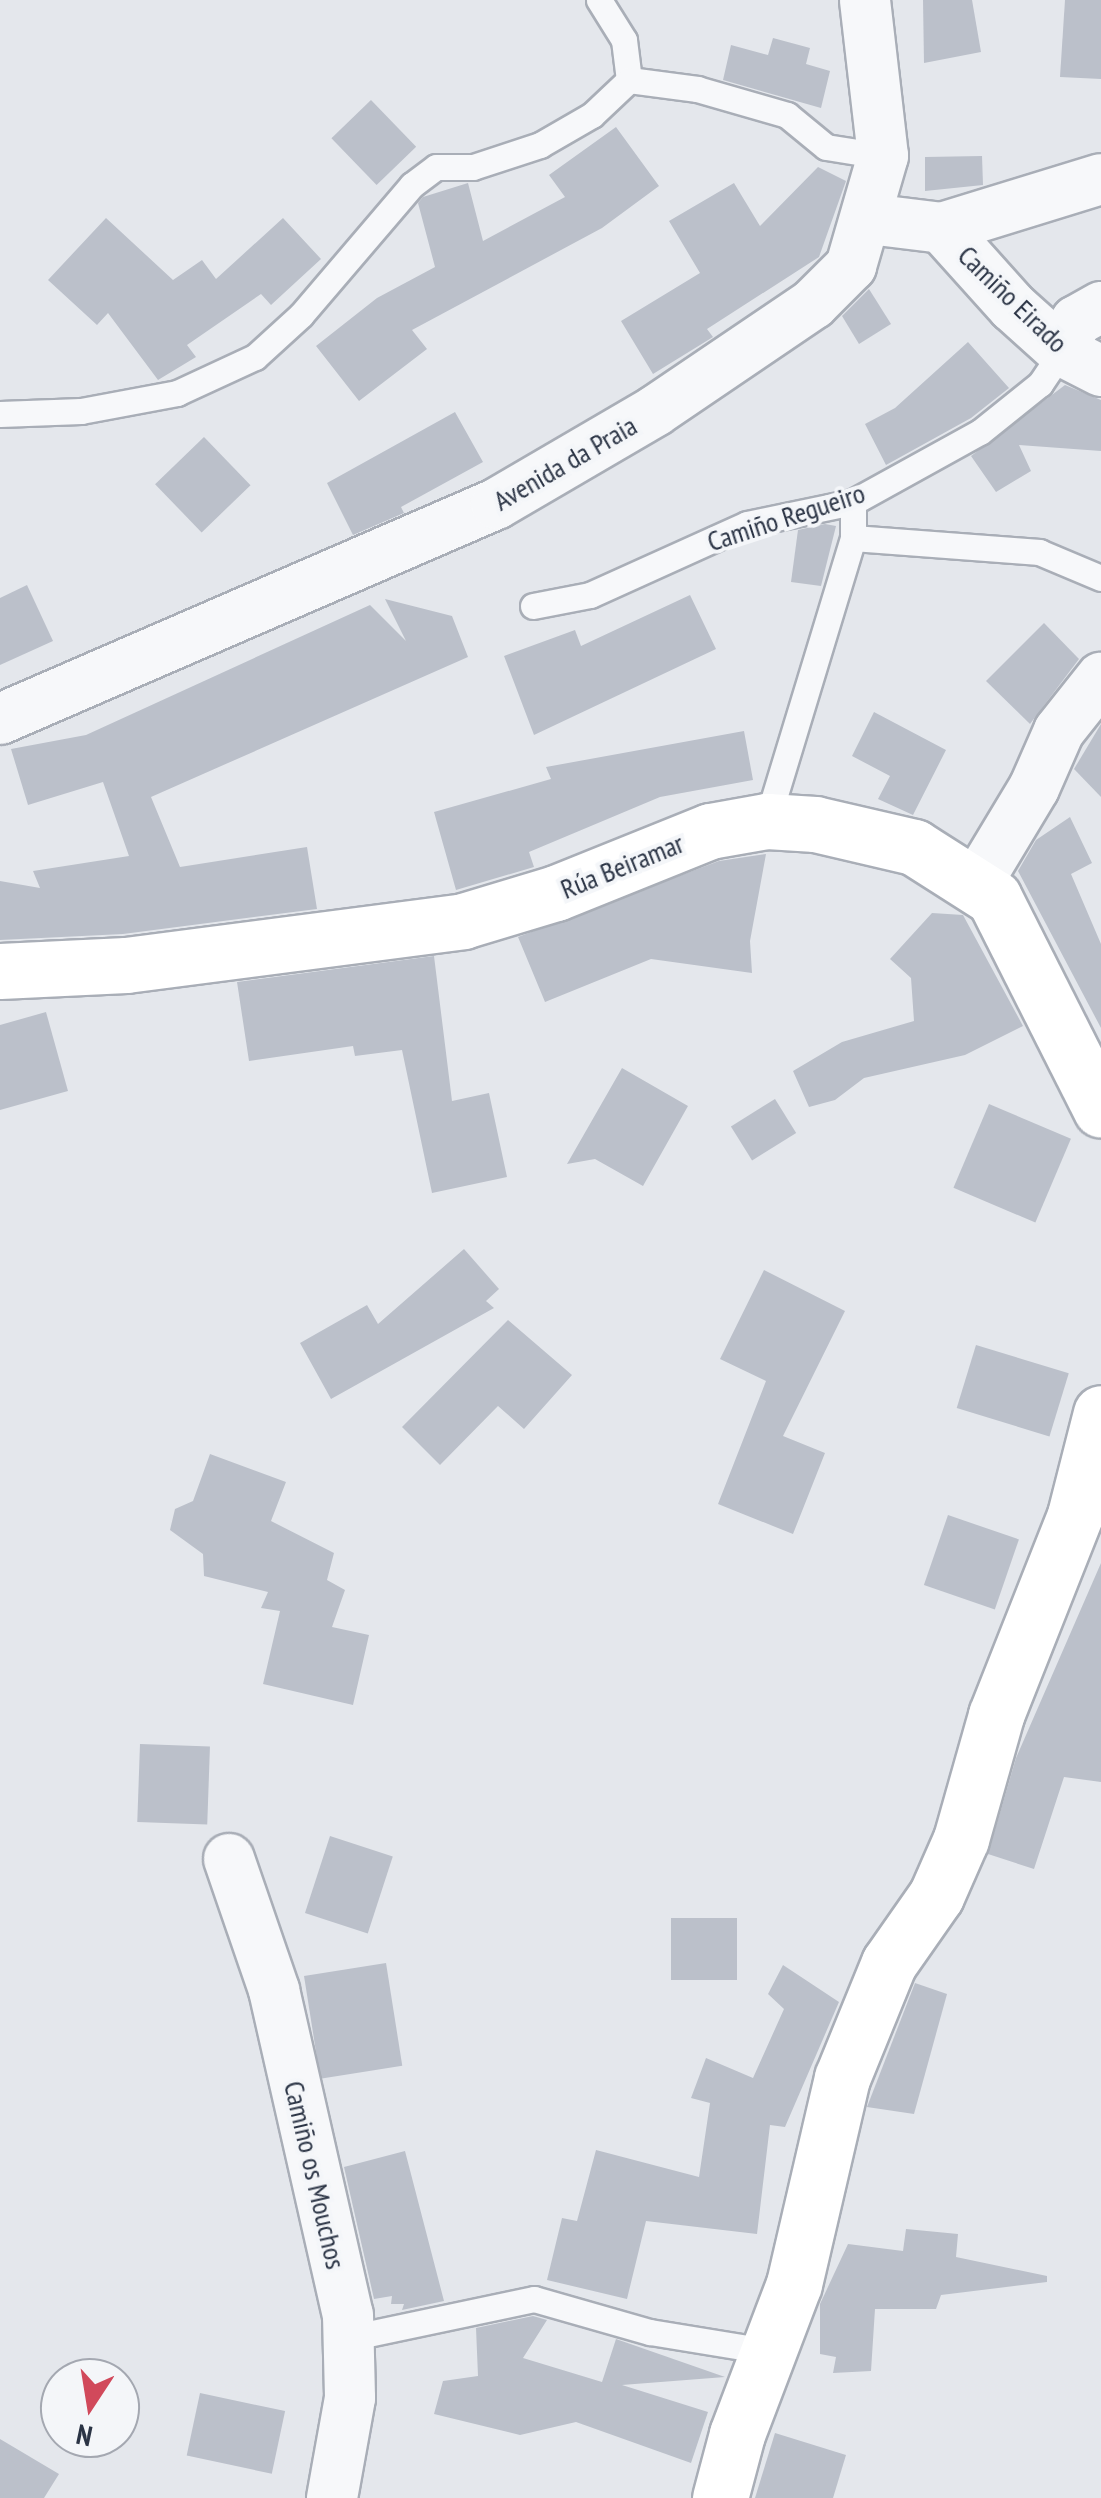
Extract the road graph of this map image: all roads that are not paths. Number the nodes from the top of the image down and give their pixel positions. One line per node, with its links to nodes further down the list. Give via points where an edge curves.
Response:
1 (599, 0): 3 (lane, via 624,40)
2 (865, 0): 4 (street, Avenida da Praia)
3 (630, 80): 4 (lane, via 697,89 787,115 826,146); 10 (lane, via 592,115 540,145 474,167 436,167 255,356 177,393 80,411)
4 (884, 156): 6 (street, Avenida da Praia)
5 (1101, 179): 7 (street)
6 (869, 219): 7 (street, Camiño Eirado); 16 (street, Avenida da Praia, via 851,266 813,304 655,411 496,504)
7 (942, 228): 9 (street, Camiño Eirado)
8 (1101, 307): 9 (street, via 1076,321)
9 (1082, 361): 11 (lane, Camiño Regueiro, via 1040,384 980,432)
10 (0, 414)
11 (854, 502): 12 (lane); 14 (lane, Camiño Regueiro, via 746,524 590,595)
12 (853, 538): 13 (lane, via 1039,552); 17 (lane)
13 (1101, 578)
14 (533, 606)
15 (1101, 678): 18 (street, via 1060,730)
16 (0, 718)
17 (767, 822): 18 (street, Rúa Beiramar, via 815,824 914,847); 19 (street, Rúa Beiramar, via 710,831 556,893 462,920 126,965)
18 (975, 886): 20 (street, Rúa Beiramar, via 994,898)
19 (0, 972)
20 (1101, 1110)
21 (1101, 1413): 24 (street, via 1075,1516 996,1715 961,1839 936,1896 889,1963 842,2078)
22 (229, 1859): 23 (street, Camiño os Mouchos, via 274,1990)
23 (349, 2338): 24 (lane, via 534,2299 650,2332); 25 (street, Camiño os Mouchos, via 350,2398)
24 (772, 2352): 26 (street, via 737,2434)
25 (332, 2498)
26 (720, 2498)

